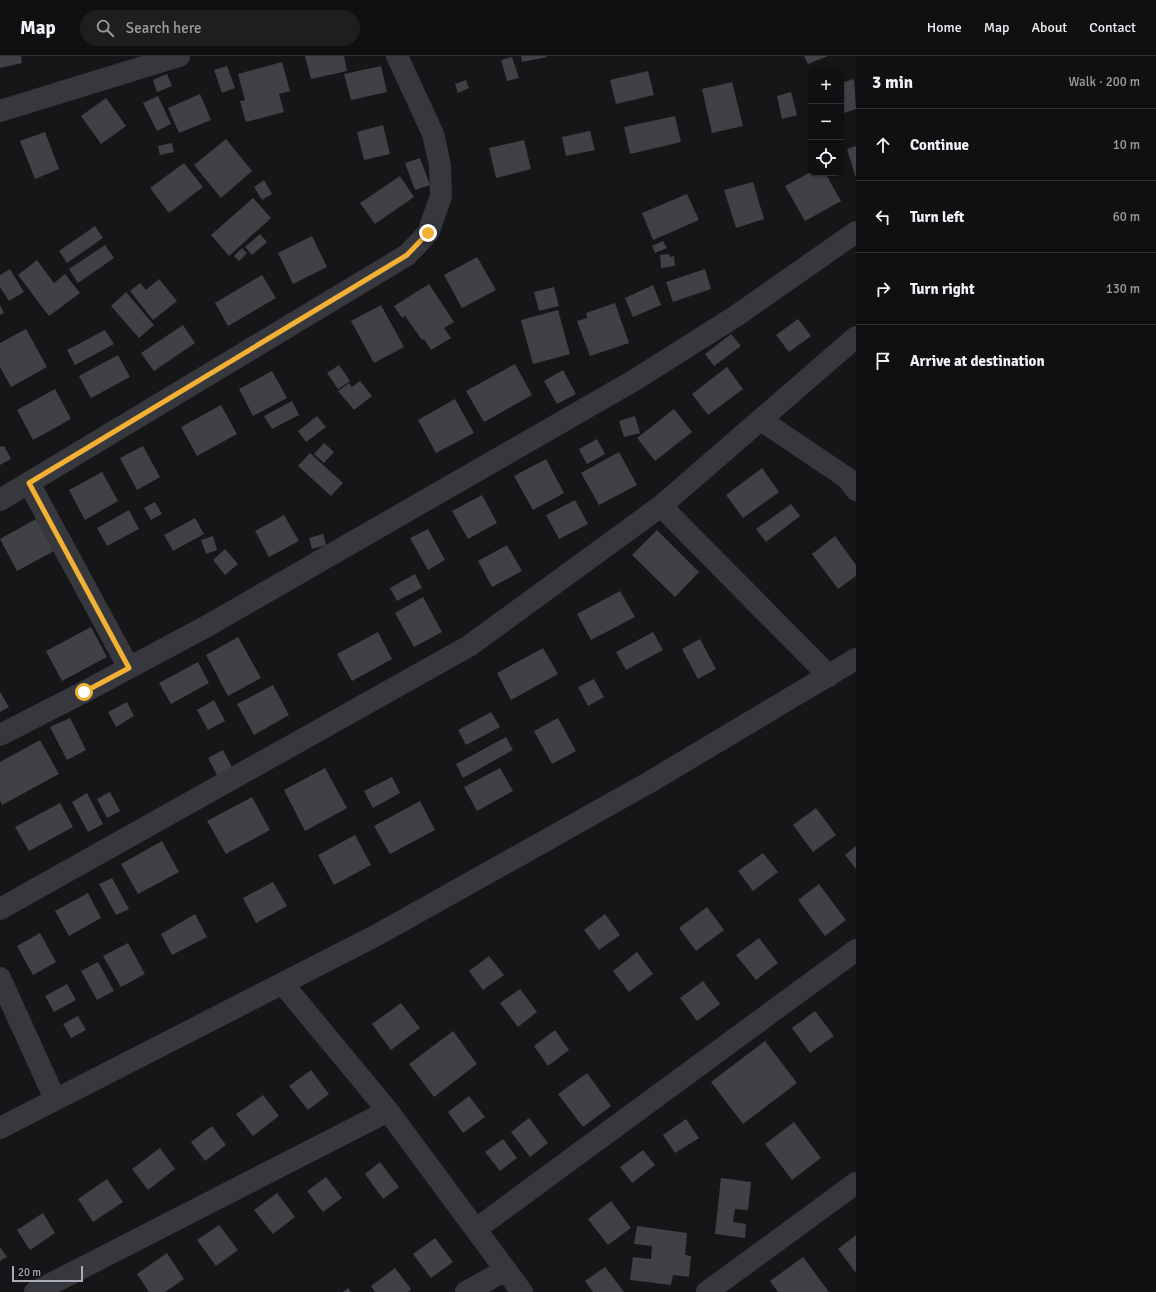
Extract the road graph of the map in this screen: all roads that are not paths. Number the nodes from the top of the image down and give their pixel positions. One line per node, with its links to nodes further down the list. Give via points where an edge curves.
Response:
1 (179, 56): 3 (street)
2 (397, 56): 8 (street, via 433,134 440,165 440,196 428,233 407,255)
3 (0, 111)
4 (856, 232): 12 (street, via 736,316 633,381 318,564)
5 (856, 337): 6 (street)
6 (761, 420): 7 (street); 10 (street)
7 (853, 480)
8 (29, 483): 9 (street); 12 (street)
9 (0, 500)
10 (661, 506): 13 (street); 15 (street, via 469,646)
11 (856, 658): 13 (street)
12 (129, 668): 14 (street)
13 (829, 676): 18 (street, via 648,783 377,935)
14 (0, 735)
15 (0, 910)
16 (856, 950): 23 (street)
17 (0, 978): 19 (street)
18 (283, 984): 19 (street); 20 (street)
19 (55, 1100): 21 (street)
20 (388, 1111): 23 (street); 25 (street)
21 (0, 1128)
22 (856, 1183): 28 (street)
23 (476, 1229): 24 (street)
24 (506, 1270): 26 (street); 27 (street)
25 (35, 1292)
26 (466, 1292)
27 (522, 1292)
28 (707, 1292)

